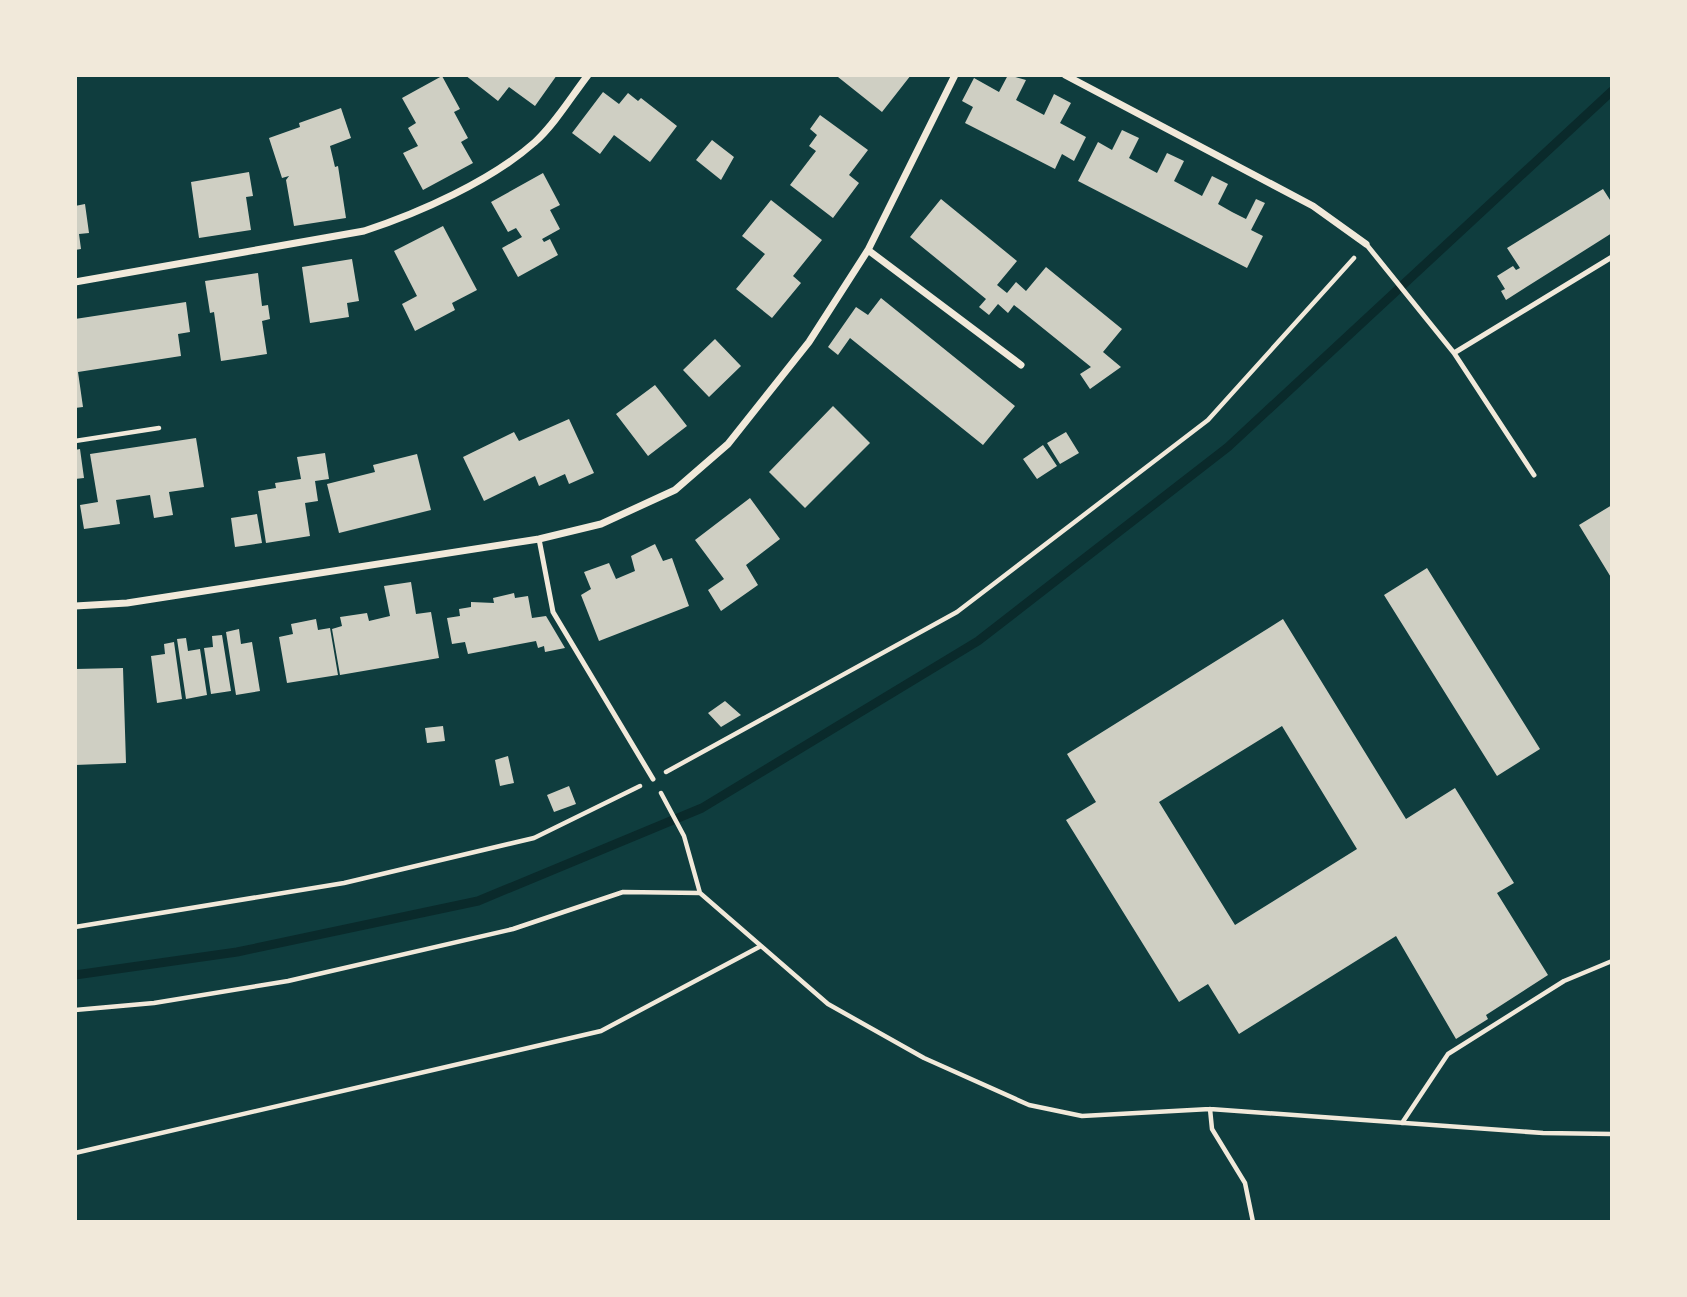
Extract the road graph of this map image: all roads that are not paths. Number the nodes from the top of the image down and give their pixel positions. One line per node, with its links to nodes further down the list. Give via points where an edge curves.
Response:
1 (588, 75): 7 (street, via 536,141 508,163 396,220 365,230)
2 (955, 75): 5 (street)
3 (1065, 75): 4 (street, via 1313,206)
4 (1366, 244): 8 (lane)
5 (868, 250): 9 (street); 11 (street, via 809,342 728,444 675,490 601,524)
6 (1612, 257): 8 (lane)
7 (75, 282)
8 (1454, 354): 10 (lane)
9 (1021, 365)
10 (1534, 475)
11 (540, 539): 12 (street, via 140,601); 13 (lane, via 553,612)
12 (75, 606)
13 (653, 779)

